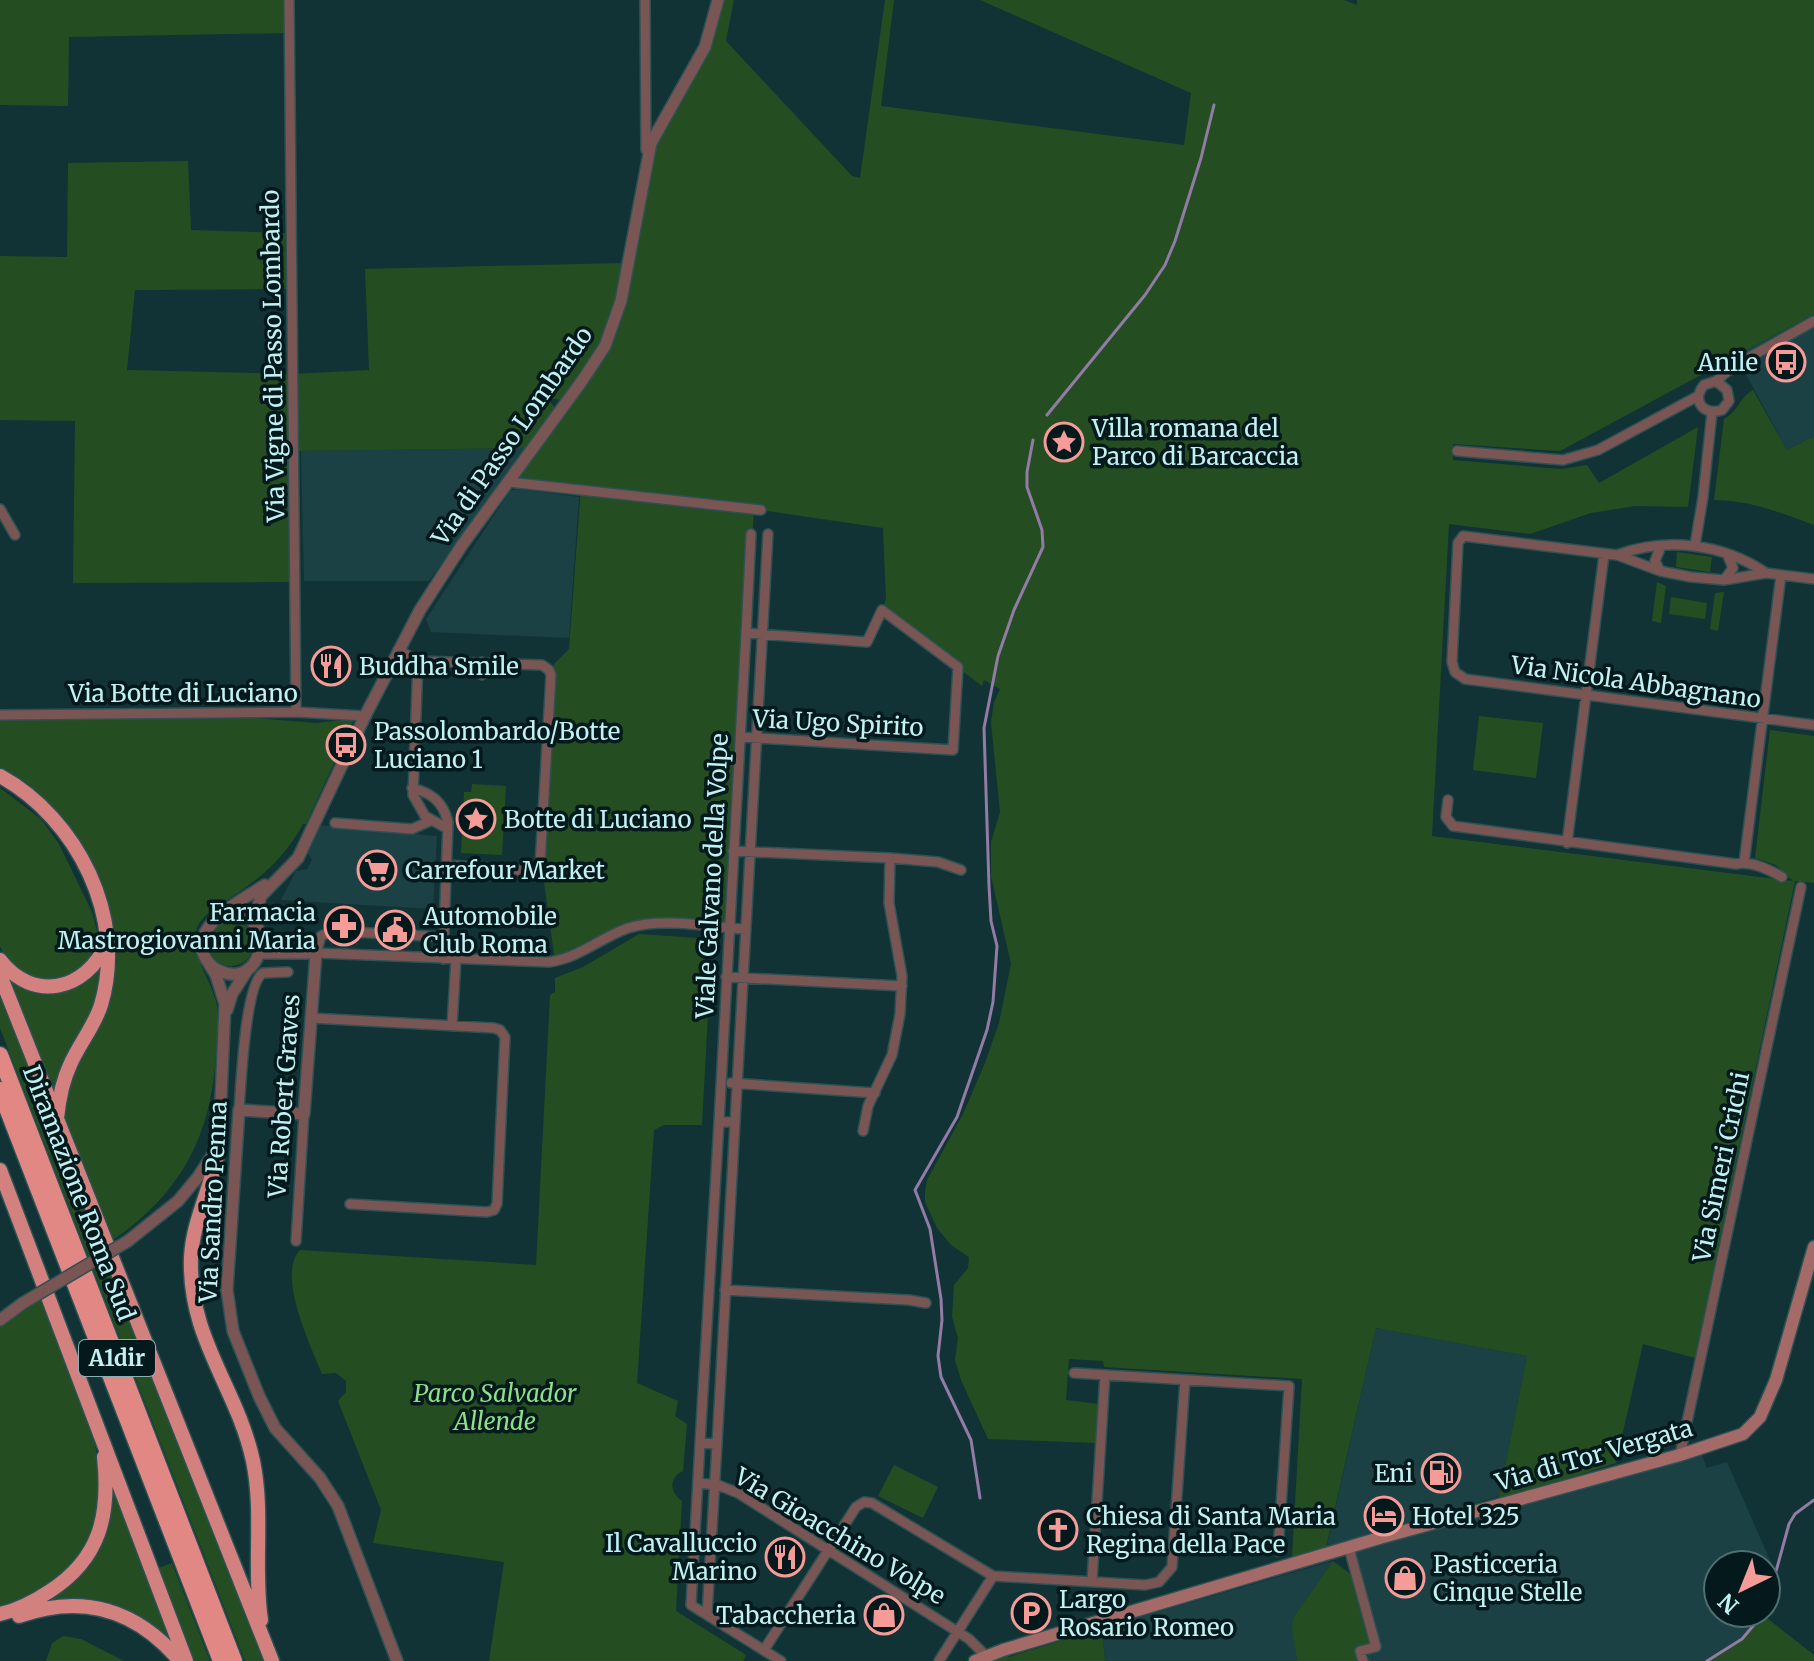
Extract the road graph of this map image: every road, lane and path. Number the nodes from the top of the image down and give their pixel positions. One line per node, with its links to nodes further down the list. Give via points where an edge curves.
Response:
1 (289, 0): 35 (street, Via Vigne di Passo Lombardo)
2 (645, 0): 4 (street)
3 (718, 0): 4 (street, Via di Passo Lombardo, via 705,47 655,133)
4 (646, 161): 10 (street, Via di Passo Lombardo, via 612,330 592,367)
5 (1814, 321): 6 (street)
6 (1716, 381): 7 (street, via 1704,385); 8 (street, via 1727,390 1729,401)
7 (1698, 396): 8 (street, via 1701,406); 9 (street, via 1598,450 1563,460)
8 (1712, 412): 16 (street)
9 (1457, 451)
10 (509, 482): 12 (street); 30 (street, Via di Passo Lombardo, via 441,576)
11 (0, 509): 15 (street)
12 (761, 510)
13 (751, 534): 28 (street, Viale Galvano della Volpe)
14 (768, 534): 29 (street, Viale Galvano della Volpe)
15 (15, 535)
16 (1695, 545): 17 (street); 18 (street)
17 (1661, 546): 20 (street); 21 (street, via 1655,561)
18 (1727, 554): 22 (street); 25 (street, via 1733,568)
19 (1604, 555): 20 (street); 34 (street); 34 (street, Via Nicola Abbagnano, via 1463,536 1458,543 1455,672 1465,679)
20 (1617, 555): 21 (street)
21 (1660, 571): 25 (street)
22 (1766, 573): 23 (street); 25 (street)
23 (1781, 575): 24 (street); 38 (street)
24 (1814, 579)
25 (1724, 580)
26 (886, 599): 27 (street)
27 (882, 610): 29 (street, via 867,642); 41 (street, Via Ugo Spirito, via 958,667 953,750)
28 (746, 633): 29 (street); 40 (street, Viale Galvano della Volpe)
29 (764, 635): 41 (street, Viale Galvano della Volpe)
30 (398, 650): 31 (street); 37 (street, Via di Passo Lombardo)
31 (418, 661): 32 (street); 43 (street)
32 (482, 662): 33 (street); 53 (street, via 542,665 550,672 540,863 533,871)
33 (482, 675)
34 (1587, 696): 38 (street, Via Nicola Abbagnano); 48 (street)
35 (296, 712): 36 (street, Via Botte di Luciano); 37 (street, Via Botte di Luciano)
36 (0, 715)
37 (365, 716): 55 (street, Via di Passo Lombardo, via 298,858)
38 (1762, 719): 39 (street, Via Nicola Abbagnano); 52 (street)
39 (1814, 725)
40 (740, 737): 41 (street, Via Ugo Spirito); 49 (street, Viale Galvano della Volpe)
41 (757, 739): 50 (street, Viale Galvano della Volpe)
42 (0, 776): 63 (highway, via 37,801 75,847 104,914)
43 (412, 788): 45 (street, via 415,803); 47 (street, via 438,801)
44 (1448, 800): 48 (street, via 1446,817 1453,826)
45 (430, 821): 46 (street, via 412,829); 47 (street)
46 (335, 823)
47 (448, 829): 53 (street)
48 (1567, 843): 52 (street)
49 (733, 851): 50 (street); 59 (street, Viale Galvano della Volpe)
50 (750, 851): 51 (street); 60 (street, Viale Galvano della Volpe)
51 (890, 858): 54 (street); 75 (street, via 889,903)
52 (1744, 863): 56 (street)
53 (447, 865): 62 (street)
54 (961, 870)
55 (282, 875): 58 (street, Via di Passo Lombardo); 61 (street, Via di Passo Lombardo, via 258,903)
56 (1782, 877)
57 (1801, 887): 104 (street, Via Simeri Crichi)
58 (220, 916): 61 (street, via 240,915); 69 (street, via 202,939)
59 (728, 928): 60 (street); 67 (street, via 647,924 555,961); 73 (street, Viale Galvano della Volpe)
60 (746, 929): 74 (street, Viale Galvano della Volpe)
61 (258, 930): 64 (street)
62 (444, 937): 65 (street, via 333,931 321,936); 66 (street)
63 (107, 943): 68 (highway, via 89,969 55,987 24,982); 86 (highway, via 100,1007 66,1073)
64 (260, 953): 65 (street); 70 (street)
65 (316, 953): 66 (street); 77 (street, Via Robert Graves)
66 (443, 959): 67 (street)
67 (456, 959): 78 (street)
68 (0, 960)
69 (208, 962): 70 (street, via 225,973); 76 (street, via 223,993)
70 (248, 968): 76 (street)
71 (288, 972): 84 (street, Via Sandro Penna, via 263,973 254,982)
72 (0, 975): 86 (highway)
73 (726, 977): 74 (street); 80 (street, Viale Galvano della Volpe)
74 (743, 978): 75 (street); 81 (street, Viale Galvano della Volpe)
75 (902, 986): 83 (street, via 894,1046)
76 (225, 1018): 90 (street)
77 (311, 1018): 78 (street); 85 (street, Via Robert Graves)
78 (452, 1026): 92 (street, via 497,1028 505,1037 496,1206 487,1212)
79 (0, 1055): 122 (highway, Diramazione Roma Sud / A1dir)
80 (721, 1082): 81 (street); 87 (street, Viale Galvano della Volpe)
81 (737, 1083): 83 (street); 88 (street, Viale Galvano della Volpe)
82 (0, 1090): 121 (highway, Diramazione Roma Sud / A1dir)
83 (875, 1093): 89 (street)
84 (239, 1110): 85 (street); 123 (street, Via Sandro Penna, via 227,1286 233,1331 275,1428 338,1506)
85 (304, 1114): 93 (street, Via Robert Graves)
86 (57, 1118): 118 (highway)
87 (719, 1122): 88 (street); 102 (street, Viale Galvano della Volpe)
88 (735, 1122): 95 (street, Viale Galvano della Volpe)
89 (863, 1131)
90 (219, 1145): 97 (street, bridge, via 178,1201 128,1241); 118 (highway, via 195,1229 193,1290 207,1349 238,1412 252,1458 259,1507 259,1600)
91 (0, 1170): 100 (highway)
92 (350, 1204)
93 (296, 1241)
94 (1814, 1247): 104 (main road, Via di Tor Vergata, via 1776,1380 1758,1420 1743,1434)
95 (725, 1290): 96 (street); 103 (street, Viale Galvano della Volpe)
96 (926, 1303)
97 (0, 1320)
98 (1074, 1373): 99 (street)
99 (1105, 1375): 101 (street); 111 (street)
100 (81, 1380): 112 (highway, via 104,1451 102,1523 95,1544 62,1583); 120 (highway)
101 (1185, 1380): 109 (street, via 1289,1386); 111 (street, via 1172,1567 1159,1582 1145,1585)
102 (700, 1443): 103 (street); 105 (street, Viale Galvano della Volpe)
103 (717, 1444): 106 (street, Viale Galvano della Volpe)
104 (1680, 1455): 107 (main road, Via di Tor Vergata)
105 (698, 1483): 106 (street, Via Gioacchino Volpe); 113 (street, Viale Galvano della Volpe, via 691,1605)
106 (714, 1484): 108 (street, Via Gioacchino Volpe, via 738,1493); 113 (street, Viale Galvano della Volpe)
107 (1349, 1548): 117 (main road, Via di Tor Vergata); 126 (street, via 1376,1647 1360,1651)
108 (828, 1550): 110 (street, via 856,1507 867,1501); 115 (street, Via Gioacchino Volpe); 116 (street)
109 (1278, 1551)
110 (993, 1576): 111 (street); 115 (street)
111 (1092, 1581)
112 (0, 1614)
113 (707, 1615): 116 (street)
114 (0, 1623): 119 (highway, via 54,1606 93,1606 139,1625)
115 (958, 1632): 117 (street, Via di Tor Vergata); 125 (street)
116 (764, 1650): 124 (street)
117 (980, 1659)
118 (271, 1660)
119 (180, 1661)
120 (186, 1661)
121 (221, 1661)
122 (234, 1661)
123 (397, 1661)
124 (781, 1661)
125 (939, 1661)
126 (1363, 1661)

